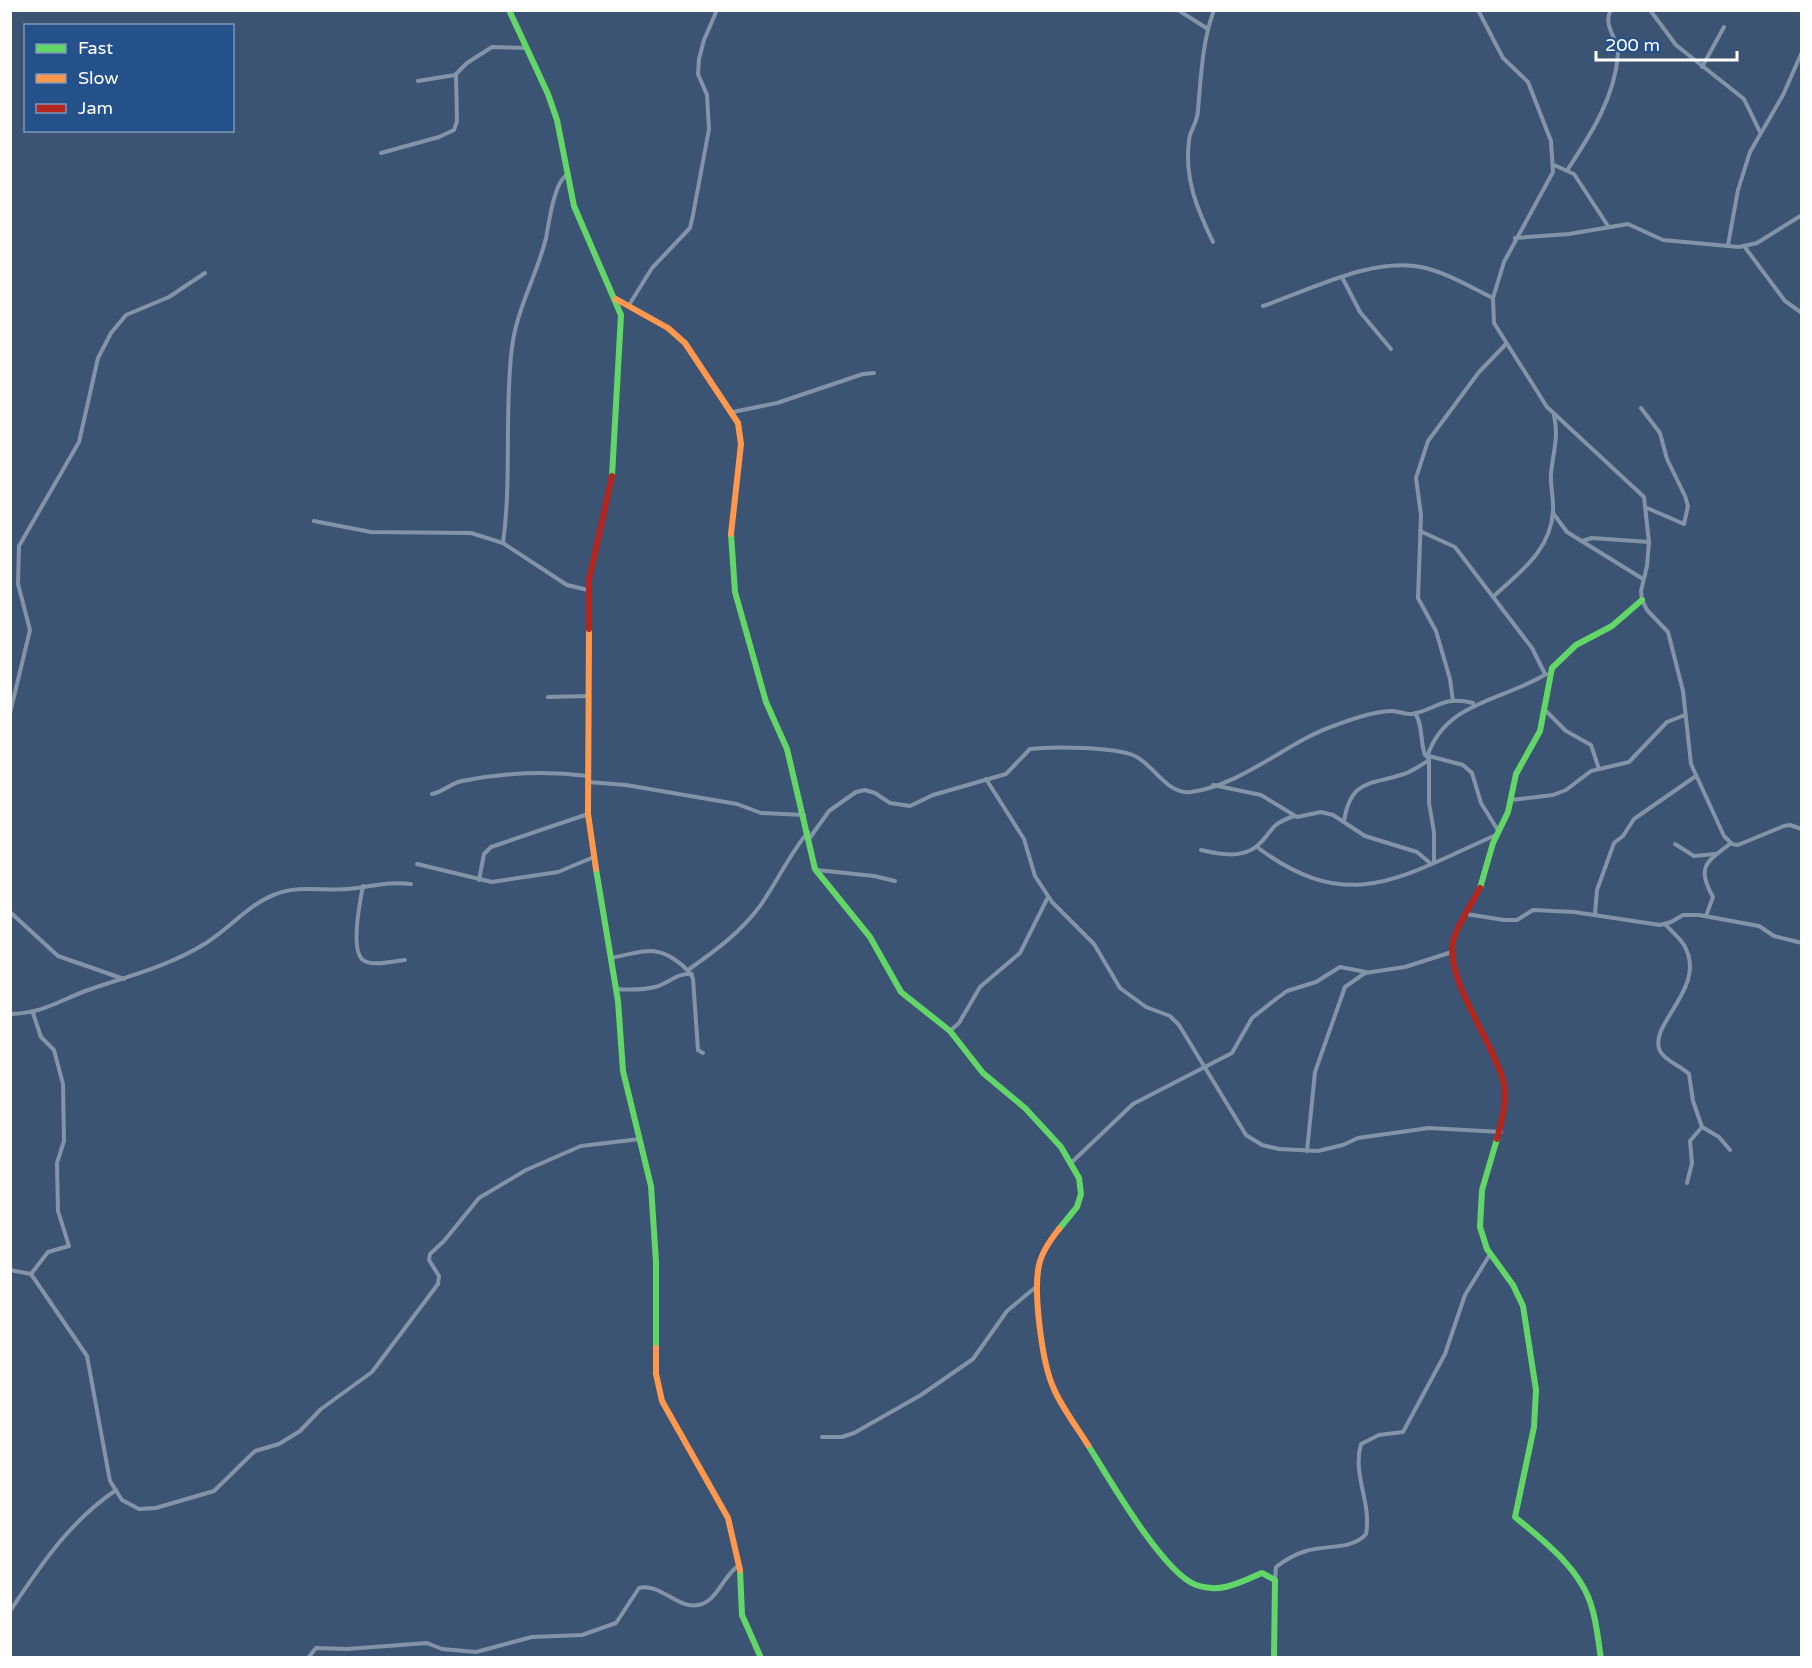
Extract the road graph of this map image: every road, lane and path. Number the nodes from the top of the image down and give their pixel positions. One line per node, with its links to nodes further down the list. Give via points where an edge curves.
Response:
1 (509, 10): 10 (street)
2 (717, 10): 30 (street, via 699,59 698,74 707,95 709,129 690,228 652,268)
3 (1178, 10): 9 (street)
4 (1214, 10): 9 (street)
5 (1478, 10): 17 (street, via 1503,58 1528,82 1551,141)
6 (1611, 10): 18 (street, via 1608,24 1618,51 1610,98)
7 (1650, 10): 12 (street, via 1676,45)
8 (1724, 27): 12 (street)
9 (1208, 30): 23 (street, via 1198,118 1190,133 1187,153 1192,197)
10 (526, 48): 13 (street, via 492,47); 19 (street, via 557,120)
11 (1802, 52): 15 (street, via 1783,95)
12 (1702, 67): 15 (street, via 1744,99)
13 (456, 74): 14 (street); 16 (street, via 458,111 454,130)
14 (418, 81)
15 (1760, 132): 24 (street, via 1738,190)
16 (381, 153)
17 (1554, 165): 18 (street); 22 (street)
18 (1568, 169): 21 (street)
19 (567, 175): 29 (street, via 574,206); 45 (street, via 556,191 544,246 522,303 512,346)
20 (1802, 214): 25 (street, via 1757,243)
21 (1608, 226): 22 (street); 24 (street, via 1628,224 1663,240)
22 (1515, 238): 28 (street)
23 (1213, 242)
24 (1728, 246): 25 (street)
25 (1743, 246): 32 (street, via 1785,300)
26 (205, 273): 56 (street, via 169,297 126,315 98,358 79,442 19,546 18,584 30,630)
27 (1343, 279): 28 (street, via 1370,268 1400,264 1440,273); 31 (street); 34 (street, via 1360,312)
28 (1493, 298): 33 (street, via 1494,323)
29 (615, 299): 30 (street); 47 (street, via 622,324 611,487)
30 (629, 305): 37 (street, via 685,343)
31 (1263, 306)
32 (1802, 313)
33 (1506, 344): 38 (street); 42 (street, via 1479,372 1428,441 1416,478)
34 (1391, 349)
35 (874, 374): 37 (street)
36 (1641, 408): 39 (street, via 1660,433 1666,459 1688,506 1684,524)
37 (733, 412): 68 (street, via 741,444 731,533 735,591 762,688 787,749)
38 (1554, 414): 39 (street, via 1641,492); 40 (street, via 1557,442 1551,474)
39 (1647, 508): 44 (street)
40 (1553, 513): 43 (street, via 1567,532); 48 (street, via 1544,546)
41 (314, 521): 45 (street, via 370,532 471,533)
42 (1420, 531): 48 (street, via 1455,547); 53 (street, via 1418,598 1436,632)
43 (1581, 542): 44 (street, via 1592,538); 46 (street)
44 (1649, 542): 46 (street)
45 (503, 543): 47 (street, via 567,585)
46 (1642, 579): 49 (street)
47 (588, 590): 51 (street)
48 (1494, 596): 50 (street)
49 (1642, 600): 50 (street, via 1612,626 1576,645); 58 (street, via 1668,632)
50 (1548, 672): 54 (street, via 1517,690); 55 (street)
51 (588, 696): 52 (street); 62 (street)
52 (548, 697)
53 (1453, 701): 54 (street); 57 (street)
54 (1473, 704): 59 (street, via 1439,732 1431,742)
55 (1546, 711): 60 (street, via 1566,730 1591,745); 66 (street, via 1516,774)
56 (10, 713)
57 (1415, 713): 59 (street, via 1419,718 1420,744); 64 (street, via 1392,710 1336,725)
58 (1685, 715): 60 (street, via 1667,722 1629,762); 61 (street)
59 (1428, 758): 70 (street, via 1407,773 1362,786 1349,804); 73 (street, via 1463,765 1472,773); 81 (street, via 1434,832)
60 (1599, 770): 66 (street, via 1553,795)
61 (1696, 776): 75 (street, via 1717,824); 91 (street, via 1634,819 1614,843 1597,890)
62 (588, 779): 65 (street, via 556,774 477,779 455,783); 67 (street); 68 (street, via 737,804 761,813)
63 (986, 779): 64 (street, via 1006,774 1030,749 1092,749 1137,757 1183,792); 74 (street, via 909,806 890,803 865,790 856,792 829,811); 88 (street, via 1024,839 1035,876)
64 (1212, 785): 69 (street, via 1261,795)
65 (432, 794)
66 (1511, 800): 73 (street)
67 (588, 814): 80 (street); 84 (street, via 491,847 484,854)
68 (804, 815): 72 (street)
69 (1294, 816): 70 (street, via 1321,812); 77 (street, via 1272,826)
70 (1344, 821): 81 (street, via 1365,836 1417,852)
71 (1802, 829): 75 (street, via 1784,826 1745,844)
72 (808, 831): 74 (street); 98 (street, via 752,916)
73 (1498, 833): 81 (street); 90 (street, via 1482,885)
74 (809, 839): 83 (street)
75 (1731, 843): 79 (street)
76 (1674, 844): 79 (street, via 1694,856)
77 (1257, 847): 78 (street, via 1225,855); 81 (street, via 1291,871 1343,886 1370,885)
78 (1201, 850)
79 (1717, 854): 92 (street, via 1703,874 1713,902)
80 (594, 857): 84 (street, via 542,876); 96 (street)
81 (1432, 863)
82 (417, 864): 84 (street)
83 (816, 870): 85 (street); 104 (street, via 870,937 901,992)
84 (479, 880)
85 (895, 881)
86 (411, 884): 87 (street)
87 (363, 886): 97 (street, via 357,926 359,955 371,963); 100 (street, via 290,889 275,894 198,948)
88 (1048, 897): 104 (street, via 1020,953 980,987 959,1023); 106 (street, via 1094,944 1120,987 1179,1025)
89 (10, 912): 100 (street, via 58,956)
90 (1467, 914): 91 (street, via 1516,920 1533,910); 95 (street, via 1453,940)
91 (1595, 914): 93 (street)
92 (1706, 916): 93 (street, via 1683,915); 94 (street, via 1759,926 1774,936)
93 (1665, 924): 107 (street, via 1684,945 1689,969 1683,994 1657,1040 1664,1057 1689,1074)
94 (1802, 943)
95 (1452, 952): 99 (street, via 1406,966); 108 (street, via 1463,991 1503,1080)
96 (610, 958): 98 (street, via 658,950); 101 (street)
97 (405, 960)
98 (690, 972): 101 (street, via 644,989); 105 (street, via 698,1050)
99 (1366, 972): 106 (street, via 1340,967 1316,982 1287,991 1252,1018 1232,1053); 111 (street, via 1345,987 1318,1060)
100 (124, 979): 102 (street)
101 (616, 990): 109 (street, via 623,1071)
102 (33, 1013): 103 (street); 116 (street, via 41,1037 54,1050 63,1084 64,1141 57,1163 58,1211 69,1246 48,1251)
103 (10, 1014)
104 (950, 1030): 112 (street, via 983,1073 1025,1108)
105 (703, 1053)
106 (1202, 1066): 111 (street, via 1246,1135 1271,1147); 112 (street, via 1133,1104)
107 (1702, 1127): 110 (street, via 1719,1137); 113 (street, via 1690,1141 1692,1163)
108 (1502, 1132): 111 (street, via 1429,1128 1358,1138 1326,1150); 114 (street, via 1485,1178 1479,1209)
109 (641, 1139): 119 (street, via 581,1146 526,1170 479,1198 430,1254 429,1260 439,1276 438,1284 372,1372 321,1409 300,1431 279,1444 255,1451 214,1491 139,1509 122,1500); 120 (street, via 653,1210 658,1389 728,1518 735,1535)
110 (1730, 1150)
111 (1307, 1151)
112 (1072, 1162): 117 (street, via 1079,1178 1080,1201 1043,1252)
113 (1687, 1183)
114 (1489, 1256): 121 (street, via 1465,1294 1445,1354 1403,1432 1379,1435 1361,1444 1358,1466 1365,1499 1366,1534 1358,1541 1293,1556 1276,1567); 126 (street, via 1517,1287 1532,1362 1536,1411 1518,1492 1516,1520 1549,1545 1584,1588 1592,1607)
115 (10, 1270): 116 (street)
116 (31, 1274): 119 (street, via 87,1356 104,1456)
117 (1037, 1286): 118 (street, via 1006,1311 973,1359 947,1379 854,1433); 121 (street, via 1049,1379 1112,1484 1165,1561 1196,1585 1226,1588 1262,1573)
118 (822, 1437)
119 (116, 1490): 122 (street, via 66,1532)
120 (738, 1566): 123 (street, via 726,1576 712,1598 697,1605 652,1588 639,1588 616,1623 582,1635 532,1637 476,1653 427,1643 316,1648); 124 (street, via 742,1615)
121 (1275, 1580): 125 (street)
122 (10, 1611)
123 (308, 1658)
124 (761, 1658)
125 (1274, 1658)
126 (1601, 1658)

